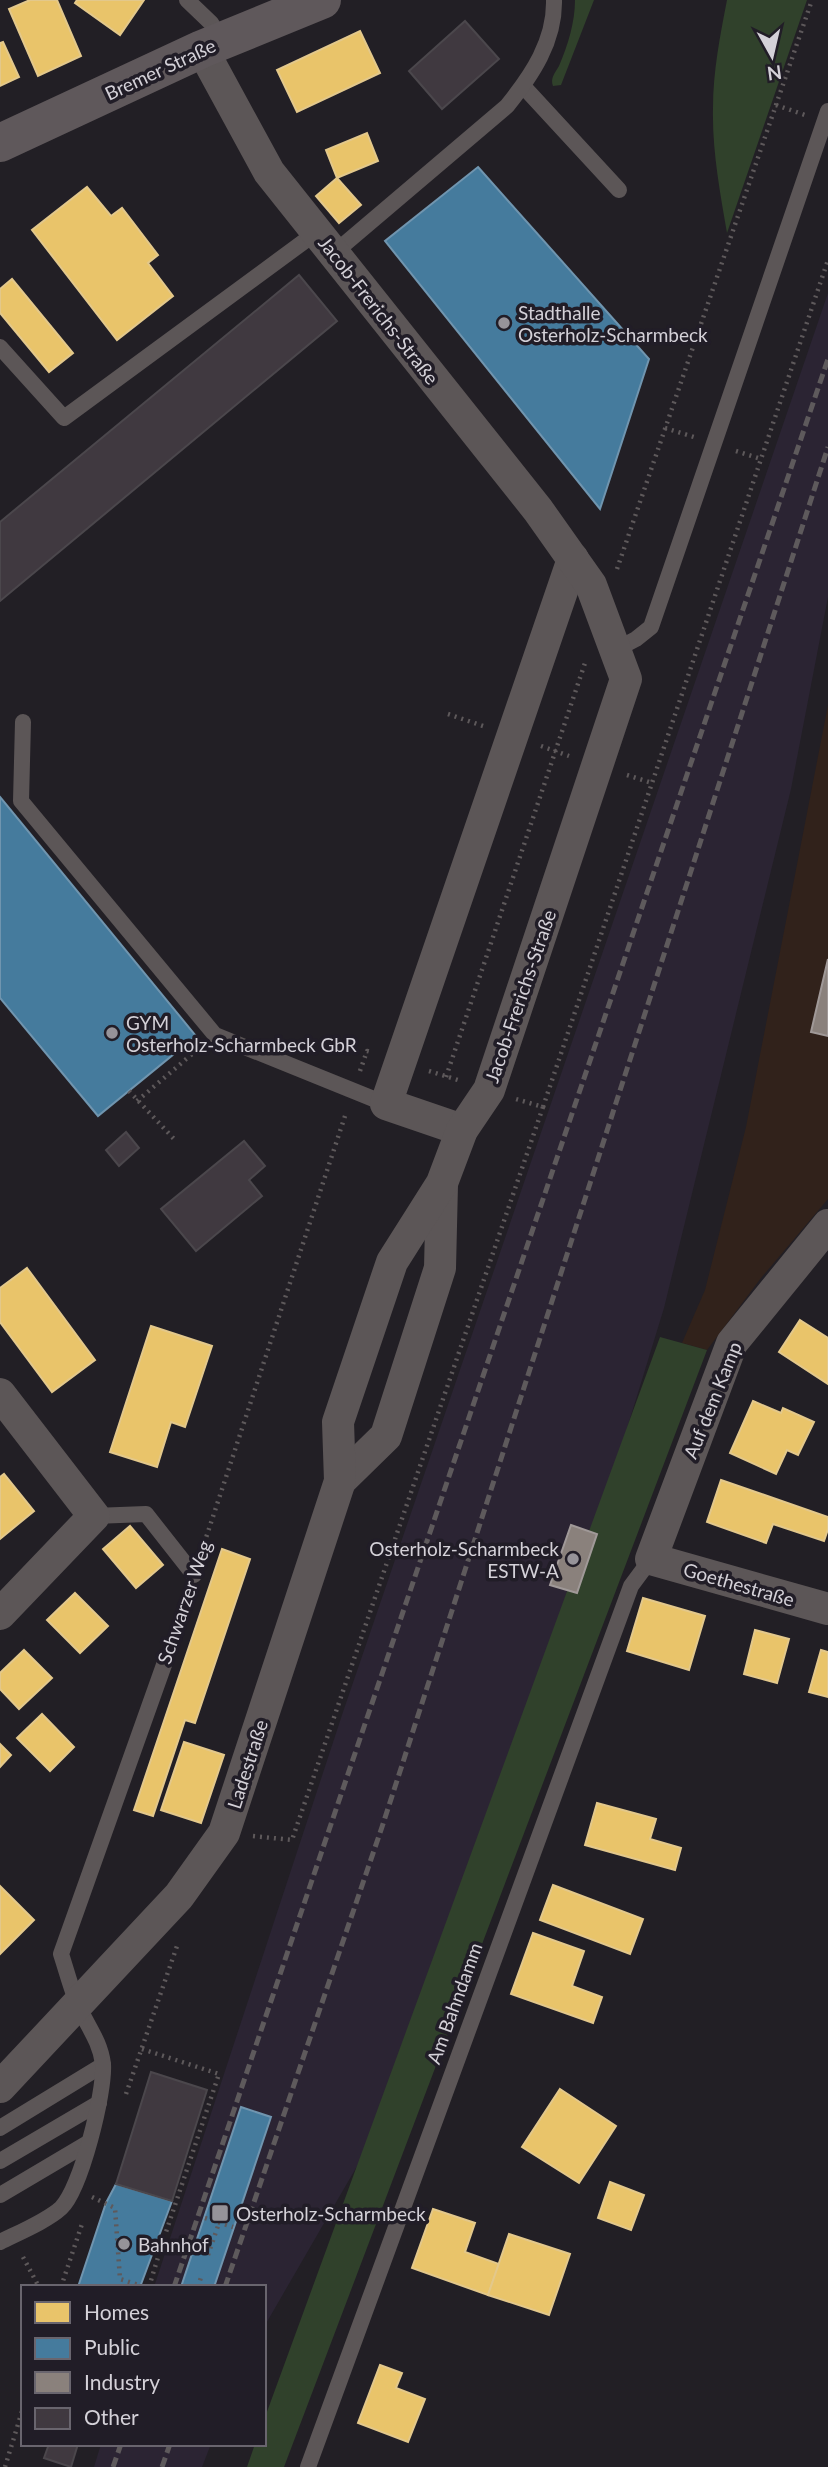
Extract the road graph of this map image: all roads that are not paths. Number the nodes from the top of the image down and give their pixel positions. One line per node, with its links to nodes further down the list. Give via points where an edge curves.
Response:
1 (187, 0): 4 (lane, via 211,23)
2 (322, 0): 4 (street, Bremer Straße)
3 (554, 0): 5 (lane, via 548,41)
4 (212, 45): 7 (street, Bremer Straße); 9 (street, Jacob-Frerichs-Straße, via 270,172)
5 (523, 86): 8 (lane); 9 (lane, via 507,106)
6 (828, 111): 12 (lane, via 651,627)
7 (0, 143)
8 (619, 190)
9 (325, 242): 10 (lane, via 64,418); 11 (street, Jacob-Frerichs-Straße)
10 (0, 347)
11 (573, 559): 12 (street, Jacob-Frerichs-Straße, via 591,585); 14 (street)
12 (615, 650): 15 (street, Jacob-Frerichs-Straße, via 626,679 489,1090)
13 (23, 722): 14 (lane, via 21,801 215,1035)
14 (386, 1104): 15 (street)
15 (462, 1130): 16 (street, Ladestraße)
16 (442, 1182): 19 (street, Ladestraße, via 392,1262 383,1286 338,1422); 19 (street, Ladestraße, via 440,1268 386,1436)
17 (828, 1225): 21 (street, Auf dem Kamp, via 732,1342)
18 (0, 1394): 20 (street)
19 (340, 1482): 26 (street, Ladestraße, via 224,1833 178,1896)
20 (94, 1516): 22 (lane, via 146,1514); 24 (street)
21 (651, 1559): 23 (street, Goethestraße); 35 (lane, Am Bahndamm, via 631,1586)
22 (194, 1576)
23 (828, 1609)
24 (0, 1614)
25 (164, 1662): 26 (lane, Schwarzer Weg, via 61,1954)
26 (76, 2002): 27 (lane, Schwarzer Weg, via 96,2036); 28 (street)
27 (103, 2065): 29 (lane); 30 (lane)
28 (0, 2087)
29 (99, 2103): 31 (lane); 32 (lane)
30 (0, 2128)
31 (88, 2143): 33 (lane); 34 (lane, via 72,2194 60,2209)
32 (0, 2161)
33 (0, 2195)
34 (0, 2242)
35 (307, 2467)

